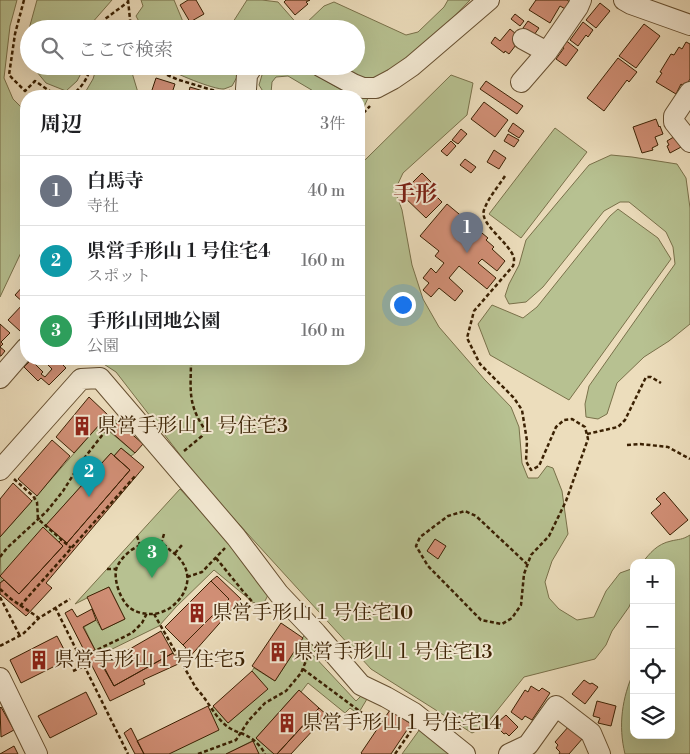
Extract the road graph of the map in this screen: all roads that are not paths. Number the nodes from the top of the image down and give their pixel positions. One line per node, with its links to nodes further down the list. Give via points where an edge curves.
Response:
1 (489, 0): 8 (street, via 393,80 376,88 363,88)
2 (581, 0): 6 (street)
3 (624, 0): 4 (street)
4 (690, 25)
5 (523, 38): 6 (street)
6 (547, 52): 9 (street)
7 (247, 75): 10 (street)
8 (336, 75)
9 (521, 82)
10 (246, 88)
11 (690, 92): 12 (street, via 674,116 674,122)
12 (690, 142)
13 (20, 355): 14 (street)
14 (0, 378)
15 (1, 469): 18 (street, via 81,380 100,378 236,537 279,594 361,685 420,718)
16 (1, 681): 17 (street)
17 (37, 754)
18 (465, 754)
19 (510, 754): 20 (street, via 528,745 556,706 591,733)
20 (600, 754)

